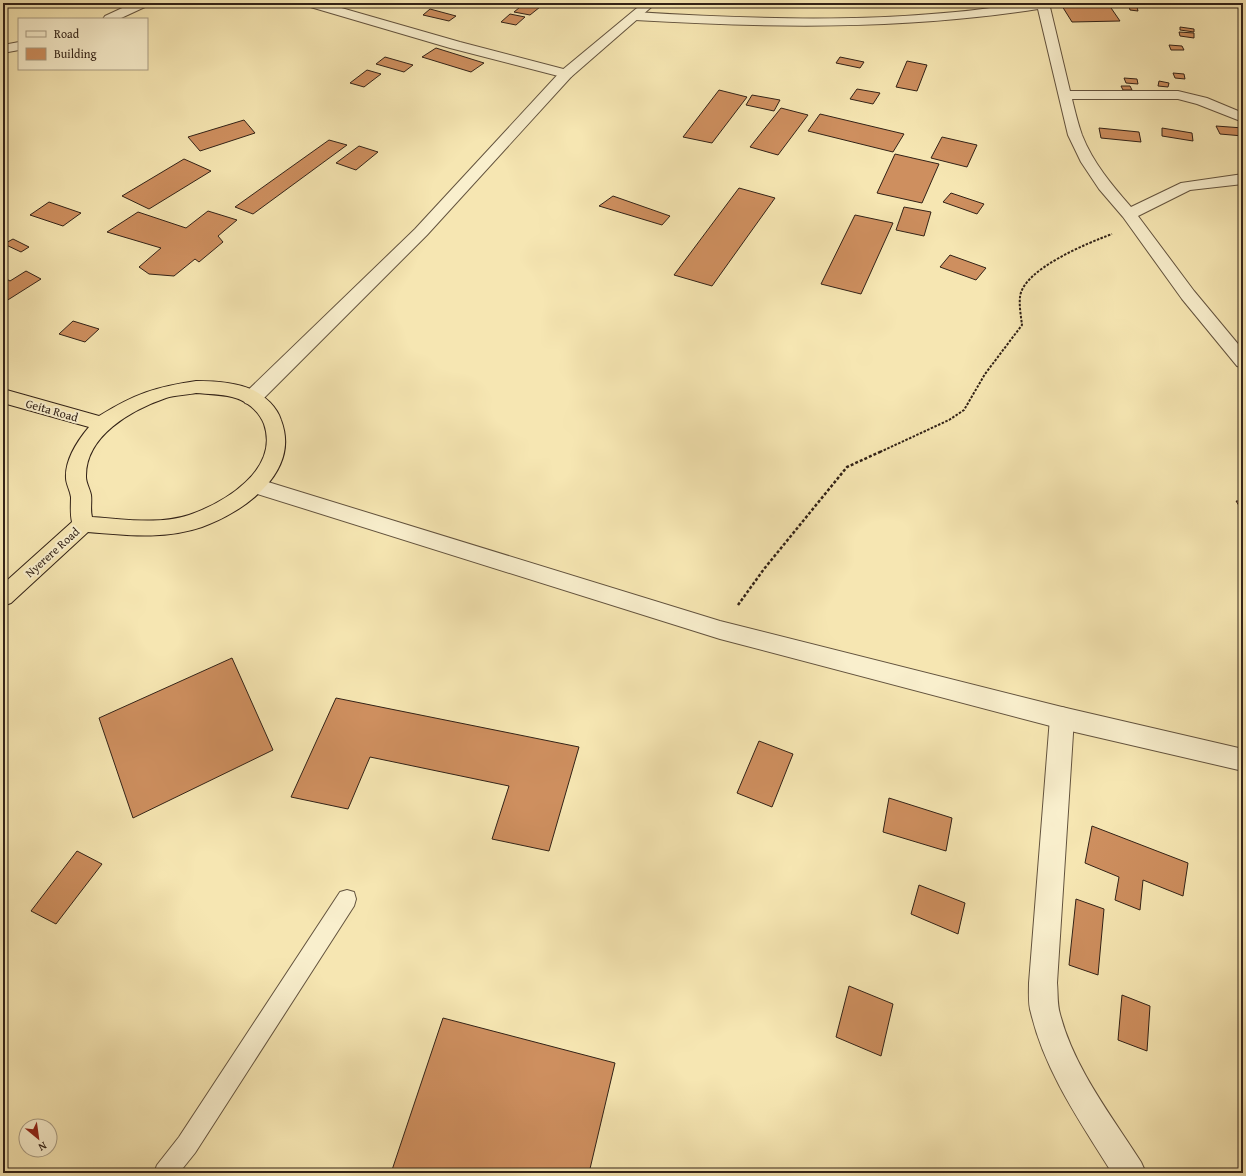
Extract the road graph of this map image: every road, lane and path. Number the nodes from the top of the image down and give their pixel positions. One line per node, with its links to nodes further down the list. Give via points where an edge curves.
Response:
1 (143, 3): 6 (street)
2 (311, 3): 9 (street)
3 (650, 3): 5 (street)
4 (1043, 4): 5 (street, via 982,14 883,22 704,21); 10 (street)
5 (635, 16): 9 (street)
6 (111, 18)
7 (18, 46): 8 (street)
8 (3, 50)
9 (566, 74): 16 (street, via 421,232)
10 (1064, 95): 11 (street, via 1178,95 1202,101); 13 (street, via 1075,135 1088,162)
11 (1243, 118)
12 (1243, 179): 13 (street, via 1186,186)
13 (1132, 219): 14 (street, via 1188,295); 21 (path, via 1076,248 1029,278 1020,296 1022,325 985,374 964,410 847,467 764,569)
14 (1243, 362)
15 (3, 396): 17 (highway, Geita Road)
16 (252, 398): 17 (highway, via 226,389 196,387 164,392 132,404); 18 (highway, via 270,414 277,436 272,461)
17 (102, 424): 19 (highway, via 89,440 79,459 76,478 81,496 80,512)
18 (255, 486): 19 (highway, via 224,508 186,524 147,528); 21 (street)
19 (83, 524): 20 (highway, Nyerere Road)
20 (3, 597)
21 (720, 630): 22 (street)
22 (1062, 718): 23 (street); 26 (street, via 1043,983 1045,1013 1057,1047 1077,1085)
23 (1243, 760)
24 (347, 899): 25 (lane, via 187,1145)
25 (165, 1173)
26 (1130, 1173)

